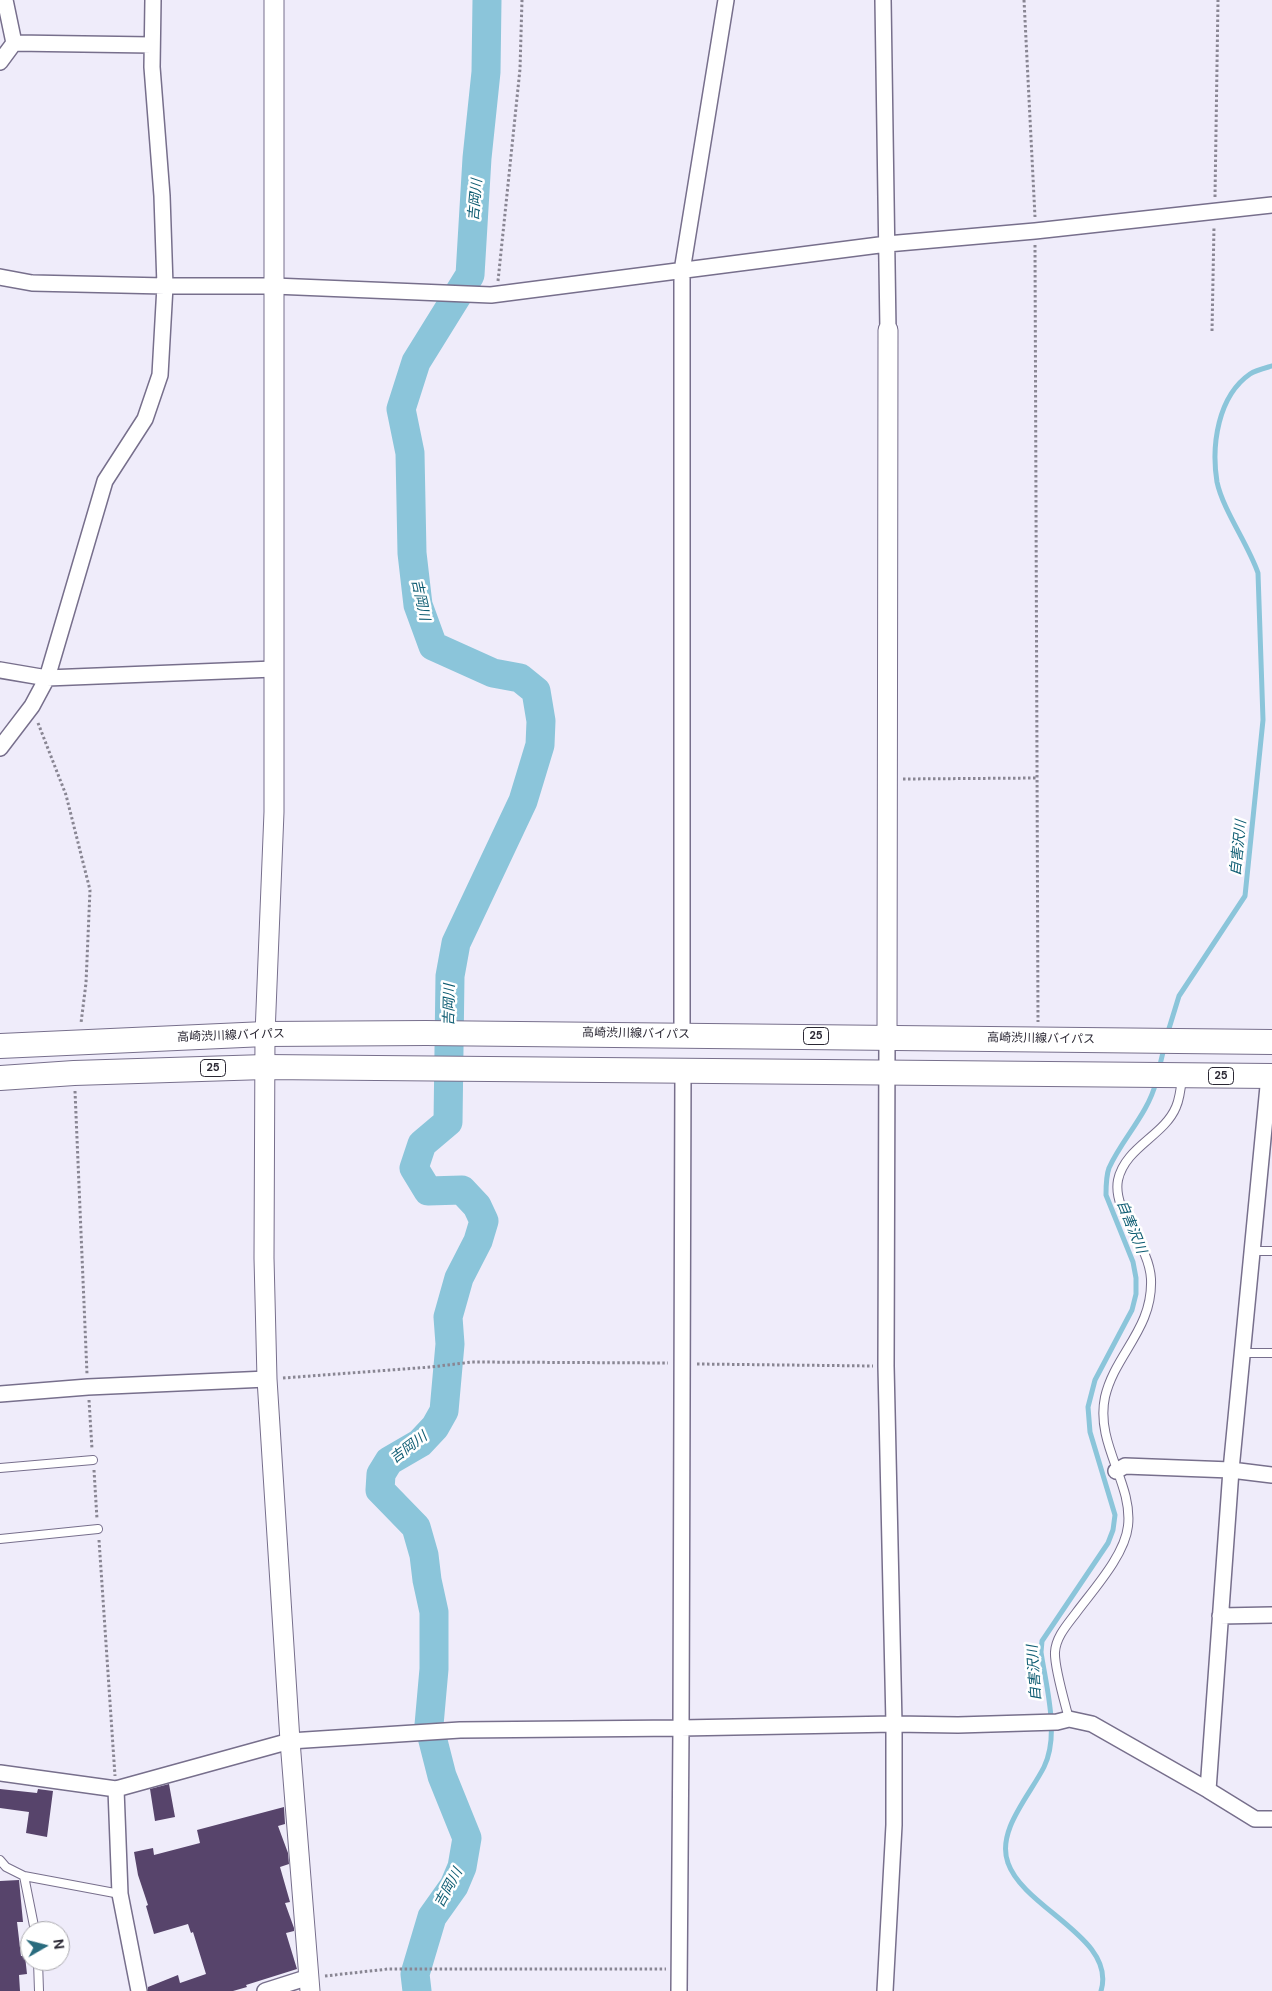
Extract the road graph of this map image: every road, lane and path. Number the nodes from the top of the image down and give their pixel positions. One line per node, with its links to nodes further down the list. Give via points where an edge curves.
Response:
1 (5, 0): 9 (street)
2 (153, 0): 10 (street)
3 (274, 0): 19 (street)
4 (522, 0): 20 (path, via 520,69)
5 (726, 0): 16 (street)
6 (883, 0): 15 (street)
7 (1024, 0): 14 (path)
8 (1218, 0): 13 (path)
9 (14, 43): 10 (street); 11 (street)
10 (152, 45): 18 (street)
11 (0, 62)
12 (1272, 205): 13 (street)
13 (1215, 212): 14 (street); 22 (path)
14 (1035, 231): 15 (street); 28 (path)
15 (886, 244): 16 (street); 21 (street)
16 (682, 271): 20 (street); 31 (street)
17 (0, 277): 18 (street, via 32,283)
18 (165, 286): 19 (street); 25 (street, via 160,375 145,419 105,481)
19 (274, 286): 20 (street); 23 (street)
20 (494, 294)
21 (888, 330): 29 (street)
22 (1212, 331)
23 (274, 669): 25 (street); 30 (street, via 274,812)
24 (0, 670): 25 (street)
25 (47, 678): 26 (street)
26 (32, 706): 27 (street); 34 (path, via 66,795 90,890 86,983)
27 (0, 748)
28 (1038, 778): 29 (path); 33 (path)
29 (886, 779): 32 (street)
30 (265, 1034): 31 (main road, 高崎渋川線バイパス / 25); 34 (main road, 高崎渋川線バイパス / 25); 37 (street)
31 (682, 1035): 32 (main road, 高崎渋川線バイパス / 25)
32 (886, 1037): 33 (main road, 高崎渋川線バイパス / 25); 39 (street)
33 (1038, 1039): 35 (main road, 高崎渋川線バイパス / 25)
34 (79, 1042): 36 (main road, 高崎渋川線バイパス / 25)
35 (1272, 1042)
36 (0, 1046)
37 (265, 1067): 38 (main road, 25); 40 (main road, 25); 49 (street)
38 (683, 1070): 39 (main road, 25); 63 (street)
39 (887, 1072): 41 (main road, 25); 62 (street, via 886,1366)
40 (74, 1073): 43 (main road, 25); 50 (path)
41 (1176, 1075): 42 (main road, 25); 55 (lane, via 1180,1098 1176,1109 1156,1133 1127,1158 1118,1180 1119,1199 1144,1248 1151,1280 1150,1301 1143,1319 1105,1397 1103,1417)
42 (1270, 1076): 44 (street)
43 (0, 1078)
44 (1252, 1250): 45 (lane); 46 (street)
45 (1272, 1251)
46 (1242, 1353): 47 (lane); 54 (street)
47 (1272, 1354)
48 (472, 1362): 49 (path, via 431,1368)
49 (267, 1379): 50 (street); 64 (street)
50 (88, 1387): 51 (street); 52 (path)
51 (0, 1394)
52 (93, 1460): 53 (lane); 57 (path)
53 (0, 1468)
54 (1231, 1470): 55 (street, via 1125,1466); 56 (street); 60 (street)
55 (1116, 1471): 61 (lane, via 1128,1507 1128,1528 1115,1561 1058,1638 1054,1653)
56 (1272, 1475)
57 (98, 1529): 58 (lane); 66 (path)
58 (0, 1539)
59 (1272, 1615): 60 (street)
60 (1220, 1616): 67 (street)
61 (1063, 1720): 62 (street, via 958,1725); 67 (street, via 1092,1724)
62 (894, 1724): 63 (street); 80 (street, via 894,1825)
63 (681, 1728): 64 (street, via 460,1730); 73 (street)
64 (290, 1741): 66 (street); 75 (street)
65 (0, 1773): 66 (street)
66 (116, 1789): 71 (street)
67 (1208, 1790): 68 (street, via 1255,1819)
68 (1272, 1819)
69 (0, 1860): 70 (lane)
70 (24, 1876): 71 (lane); 72 (lane)
71 (120, 1894): 77 (street)
72 (33, 1921)
73 (679, 1969): 75 (path, via 388,1969); 79 (street)
74 (38, 1971): 76 (lane)
75 (309, 1984): 78 (street)
76 (39, 1991)
77 (139, 1991)
78 (266, 1991)
79 (679, 1991)
80 (885, 1991)

